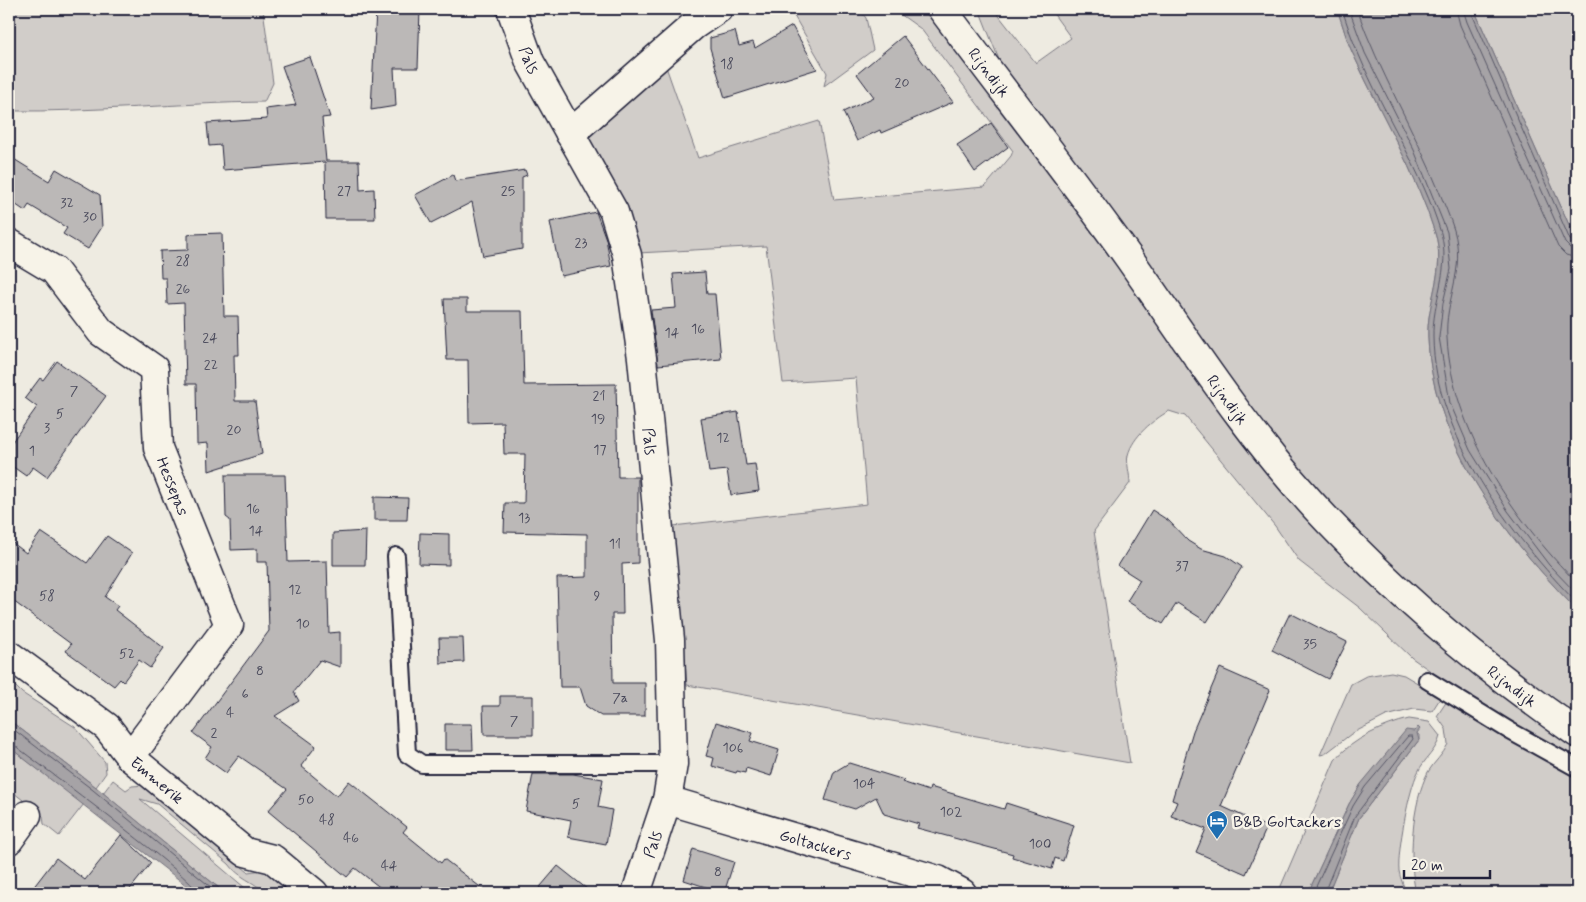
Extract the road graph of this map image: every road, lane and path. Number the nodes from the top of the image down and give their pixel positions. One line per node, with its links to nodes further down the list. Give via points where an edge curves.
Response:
1 (510, 9): 5 (street, Pals, via 530,62)
2 (718, 9): 5 (street, via 693,26)
3 (931, 9): 4 (street)
4 (941, 9): 10 (street, Rijndijk, via 1127,255 1232,405 1328,522 1427,617 1521,694)
5 (570, 134): 12 (street, Pals, via 614,212 627,255 642,358 670,640)
6 (9, 243): 11 (street, Hessepas, via 54,270 100,332 154,369 158,448 229,625)
7 (396, 556): 12 (lane, via 407,754 422,764)
8 (9, 655): 11 (street, Emmerik, via 107,727)
9 (1427, 680): 13 (lane)
10 (1577, 732)
11 (130, 757): 17 (street, Emmerik, via 245,852 273,859)
12 (672, 764): 14 (street, Pals)
13 (1577, 768)
14 (667, 800): 18 (street, Pals); 19 (street, Goltackers, via 938,880)
15 (27, 815): 16 (street)
16 (9, 840)
17 (314, 893)
18 (636, 893)
19 (962, 893)

